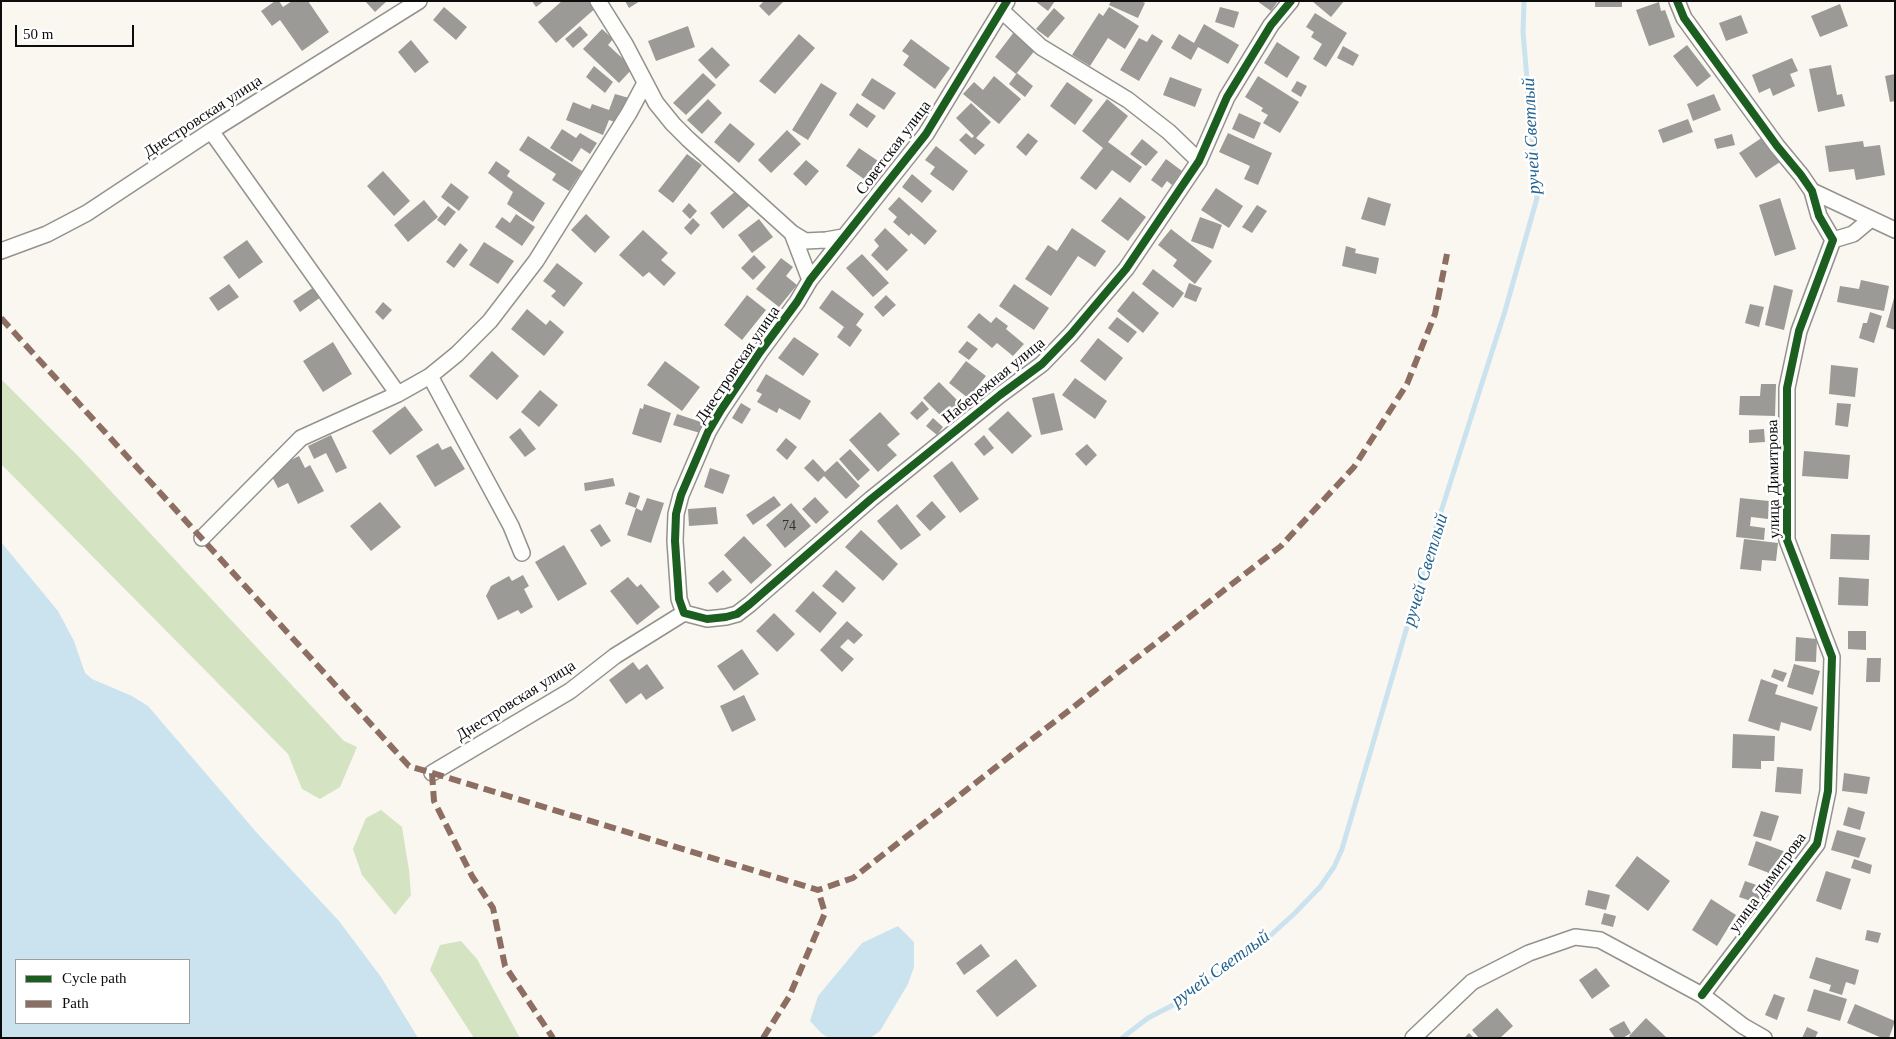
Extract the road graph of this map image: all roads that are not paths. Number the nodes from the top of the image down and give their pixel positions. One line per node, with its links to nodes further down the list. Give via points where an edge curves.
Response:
1 (418, 1): 7 (street, Днестровская улица)
2 (598, 1): 6 (street)
3 (1290, 1): 8 (street, Набережная улица, via 1271,25 1227,97)
4 (1677, 1): 9 (street, via 1684,18)
5 (1004, 6): 8 (street, via 1041,47 1128,100); 13 (street, Советская улица, via 926,134)
6 (645, 83): 12 (street, via 672,124); 17 (street, via 536,261 490,321)
7 (211, 131): 15 (street, Днестровская улица, via 87,213 47,234); 18 (street)
8 (1199, 161): 21 (street, Набережная улица, via 1126,269 1042,364 871,498 737,614 707,619)
9 (1812, 191): 10 (street); 14 (street)
10 (1871, 219): 11 (street); 14 (street, via 1853,234)
11 (1895, 230)
12 (792, 233): 13 (street, via 805,241); 16 (street)
13 (843, 237): 16 (street, Советская улица)
14 (1833, 240): 23 (street, улица Димитрова, via 1799,331 1787,388 1787,540 1832,657 1828,791 1817,844)
15 (1, 250)
16 (810, 280): 21 (street, Днестровская улица, via 720,410 681,495 676,514 675,541 679,599)
17 (430, 376): 18 (street); 20 (street, via 511,526)
18 (398, 394): 19 (street, via 301,438)
19 (202, 538)
20 (522, 553)
21 (684, 613): 22 (street, Днестровская улица, via 615,656 570,692)
22 (432, 773)
23 (1702, 995): 24 (street); 25 (street, via 1600,940 1575,937 1529,953 1472,982)
24 (1748, 1032): 26 (street)
25 (1413, 1038)
26 (1764, 1038)

